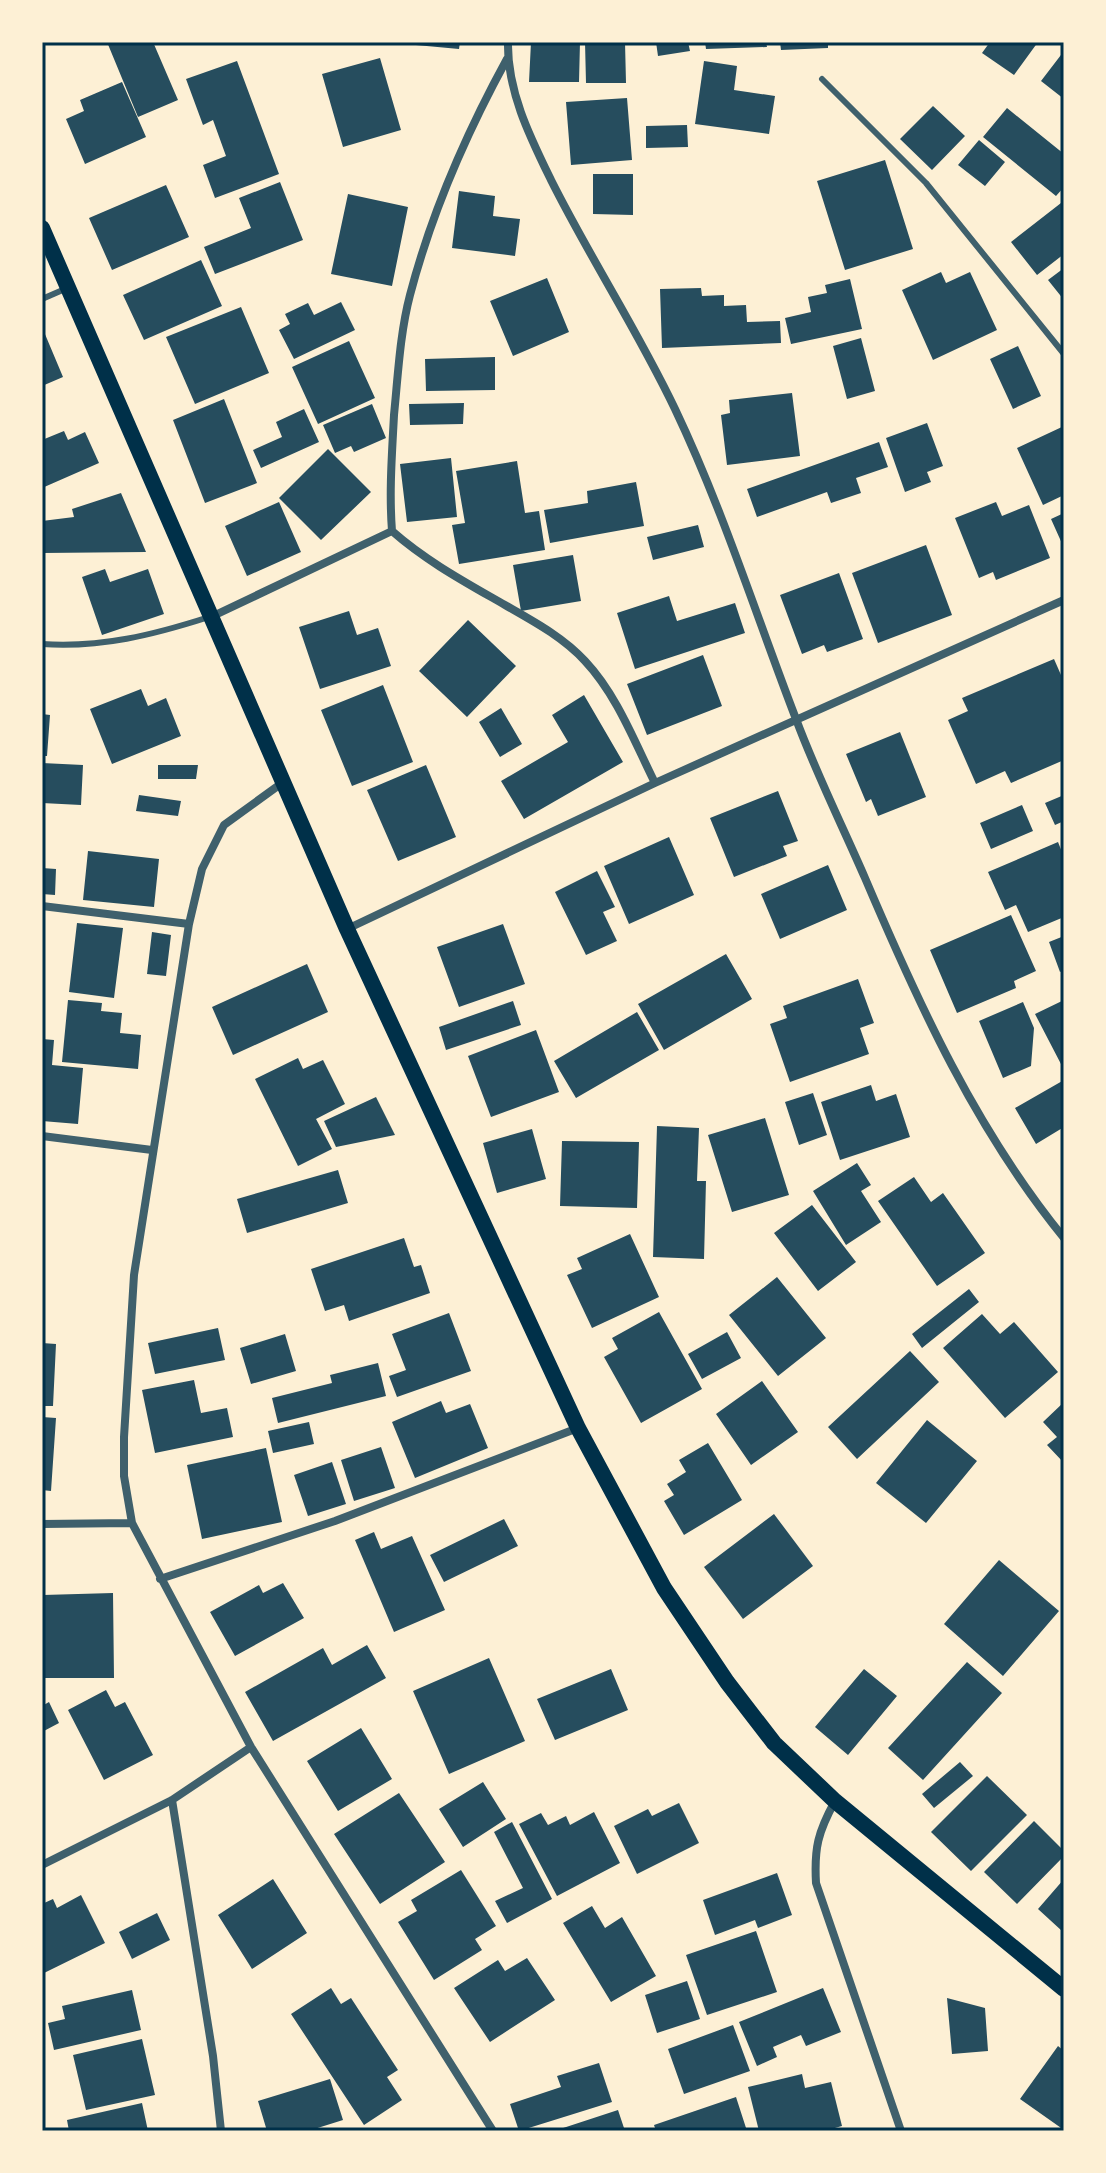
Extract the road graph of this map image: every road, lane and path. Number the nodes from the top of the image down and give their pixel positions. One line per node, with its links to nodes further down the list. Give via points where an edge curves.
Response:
1 (508, 42): 2 (street)
2 (508, 58): 8 (street, via 443,194 409,297 391,460); 12 (street, via 524,125 674,405 710,487)
3 (822, 79): 7 (lane, via 926,183)
4 (42, 228): 5 (main road)
5 (68, 287): 6 (lane); 10 (main road)
6 (42, 299)
7 (1064, 354)
8 (392, 531): 10 (street); 14 (street, via 453,575 546,629 585,661 615,703)
9 (1064, 600): 12 (street)
10 (213, 616): 11 (lane, via 138,639); 13 (main road)
11 (42, 644)
12 (796, 721): 14 (street); 20 (street, via 920,1008 977,1112)
13 (282, 783): 16 (street, via 224,825 202,869); 17 (main road)
14 (655, 783): 17 (street)
15 (42, 906): 16 (street)
16 (189, 924): 19 (street)
17 (347, 929): 21 (main road)
18 (42, 1136): 19 (street)
19 (152, 1150): 22 (street, via 134,1275 124,1437)
20 (1064, 1238)
21 (578, 1428): 24 (street, via 335,1521); 27 (main road, via 664,1588 727,1682 774,1743)
22 (132, 1523): 23 (street); 24 (street)
23 (42, 1524)
24 (160, 1579): 25 (street)
25 (251, 1747): 26 (street); 31 (street)
26 (172, 1800): 28 (street); 30 (street)
27 (835, 1801): 29 (main road); 32 (street, via 814,1853 816,1883)
28 (42, 1865)
29 (1064, 1989)
30 (221, 2131)
31 (493, 2131)
32 (901, 2131)

